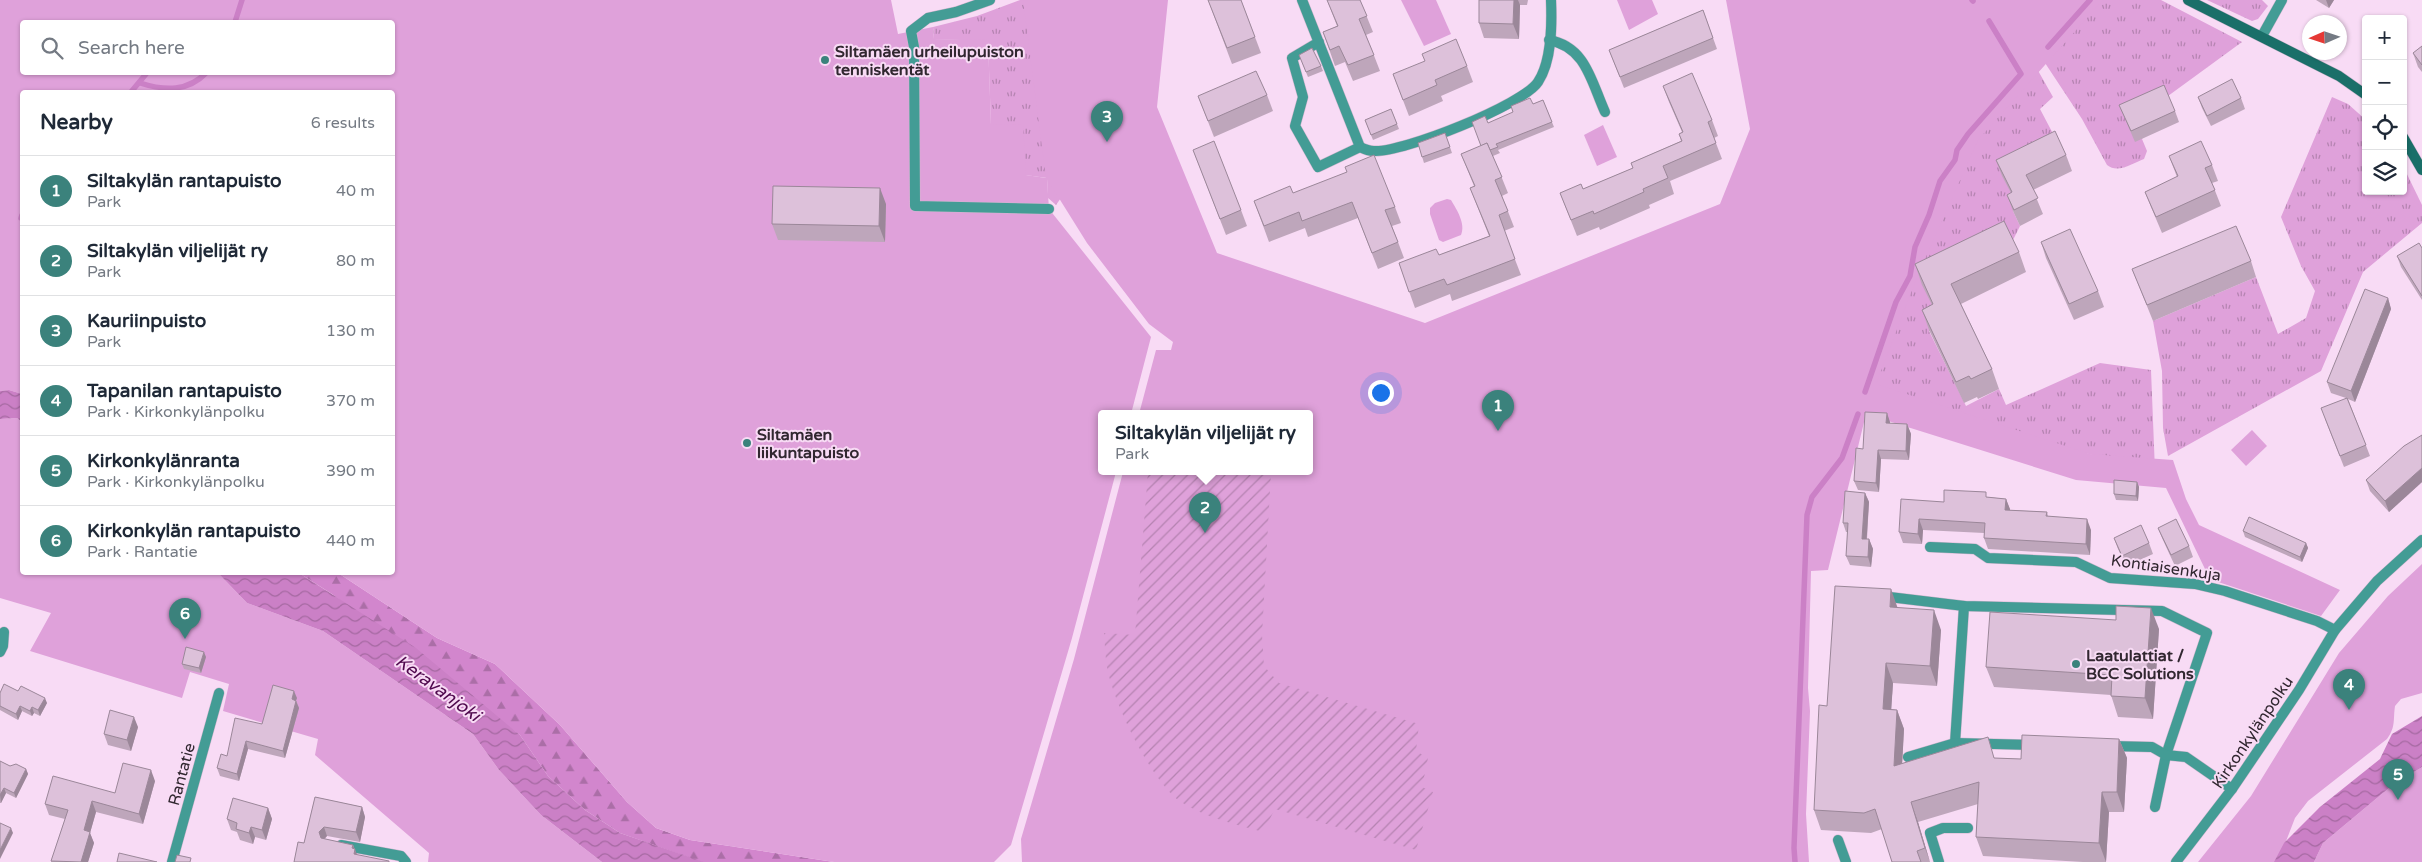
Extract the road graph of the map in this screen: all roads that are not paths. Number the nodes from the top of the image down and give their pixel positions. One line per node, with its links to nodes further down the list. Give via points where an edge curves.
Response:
1 (990, 0): 14 (street, via 928,18 911,31 914,47 915,206)
2 (1302, 0): 8 (street)
3 (1551, 0): 7 (street)
4 (2188, 0): 6 (street)
5 (2282, 0): 6 (street)
6 (2262, 36): 9 (street, via 2339,76)
7 (1549, 40): 10 (street, via 1561,42 1580,56); 12 (street, via 1537,84 1510,102 1412,145 1375,151)
8 (1319, 42): 12 (street); 12 (street, via 1292,58 1303,97 1295,126 1318,167)
9 (2362, 92)
10 (1605, 112)
11 (2407, 144): 13 (street)
12 (1360, 147)
13 (2422, 170)
14 (1049, 209)
15 (2422, 540): 19 (street, Kirkonkylänpolku, via 2377,581)
16 (1930, 547): 19 (street, Kontiaisenkuja, via 1975,549 1988,558 2076,562 2110,578 2195,584 2317,621)
17 (1870, 594): 18 (street)
18 (1964, 606): 23 (street); 26 (street, via 2162,611 2208,633)
19 (2335, 630): 28 (street, Kirkonkylänpolku)
20 (4, 632): 21 (street)
21 (0, 652)
22 (219, 694): 33 (street, Rantatie)
23 (1955, 743): 24 (street); 27 (street)
24 (2044, 745)
25 (2103, 746): 26 (street, via 2152,747)
26 (2166, 755): 28 (street, via 2186,757); 29 (street)
27 (1908, 757)
28 (2232, 789): 37 (street, Kirkonkylänpolku)
29 (2154, 807)
30 (1968, 828): 36 (street, via 1943,828 1930,833)
31 (1838, 840): 35 (street)
32 (329, 842): 34 (street, via 401,856)
33 (172, 862)
34 (406, 862)
35 (1846, 862)
36 (1939, 862)
37 (2176, 862)

